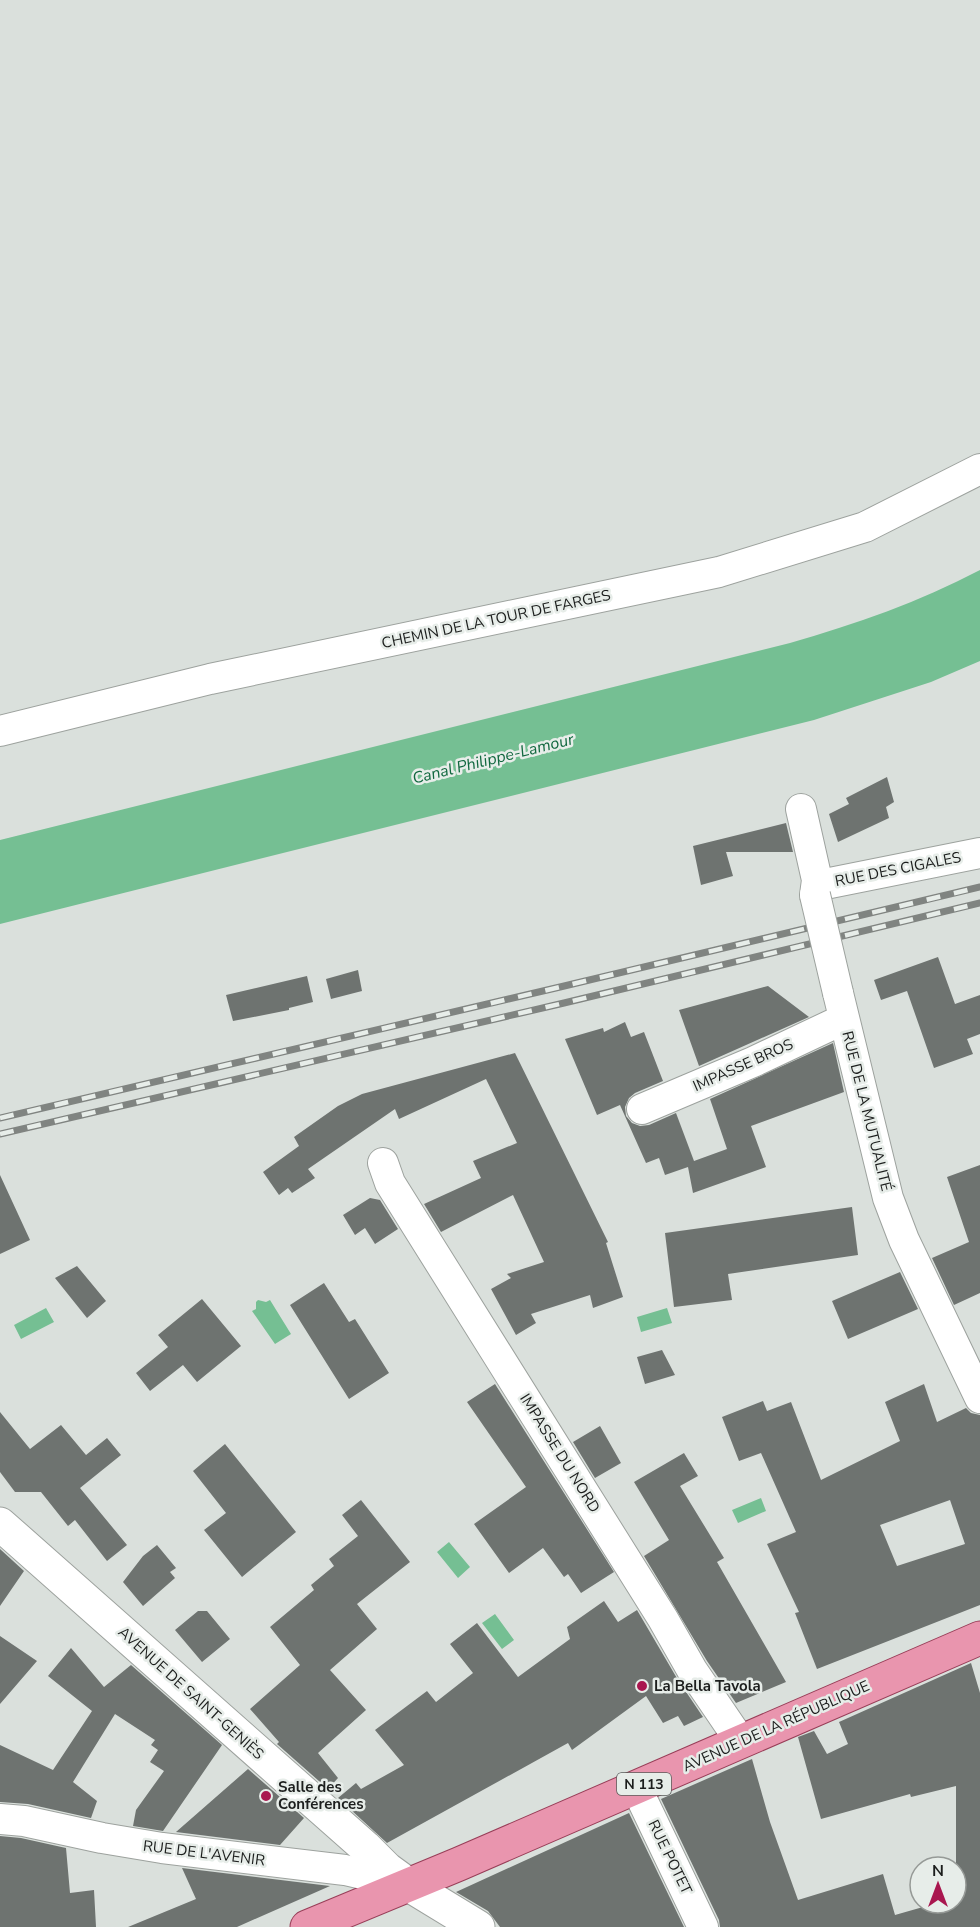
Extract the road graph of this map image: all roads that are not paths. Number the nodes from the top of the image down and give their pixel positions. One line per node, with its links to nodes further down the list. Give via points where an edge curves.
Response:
1 (980, 469): 2 (street, CHEMIN DE LA TOUR DE FARGES, via 865,527 719,572 210,679)
2 (0, 731)
3 (801, 809): 5 (street, RUE DE LA MUTUALITÉ)
4 (980, 854): 5 (street, RUE DES CIGALES)
5 (816, 887): 6 (street, RUE DE LA MUTUALITÉ, bridge)
6 (841, 1006): 7 (street, IMPASSE BROS, via 753,1062); 9 (street, RUE DE LA MUTUALITÉ, via 888,1198 904,1240)
7 (642, 1109)
8 (383, 1163): 12 (street, IMPASSE DU NORD, via 396,1193 692,1670)
9 (980, 1398)
10 (0, 1524): 15 (street, AVENUE DE SAINT-GENIÈS)
11 (979, 1642): 12 (main road, AVENUE DE LA RÉPUBLIQUE / N 113)
12 (741, 1742): 13 (main road, AVENUE DE LA RÉPUBLIQUE / N 113)
13 (636, 1787): 15 (main road, AVENUE DE LA RÉPUBLIQUE / N 113); 18 (street, RUE POTET)
14 (0, 1819): 15 (street, RUE DE L'AVENIR, via 162,1848 345,1870)
15 (409, 1885): 16 (main road, AVENUE DE LA RÉPUBLIQUE / N 113); 17 (street, AVENUE DE SAINT-GENIÈS)
16 (307, 1927)
17 (478, 1927)
18 (703, 1927)

